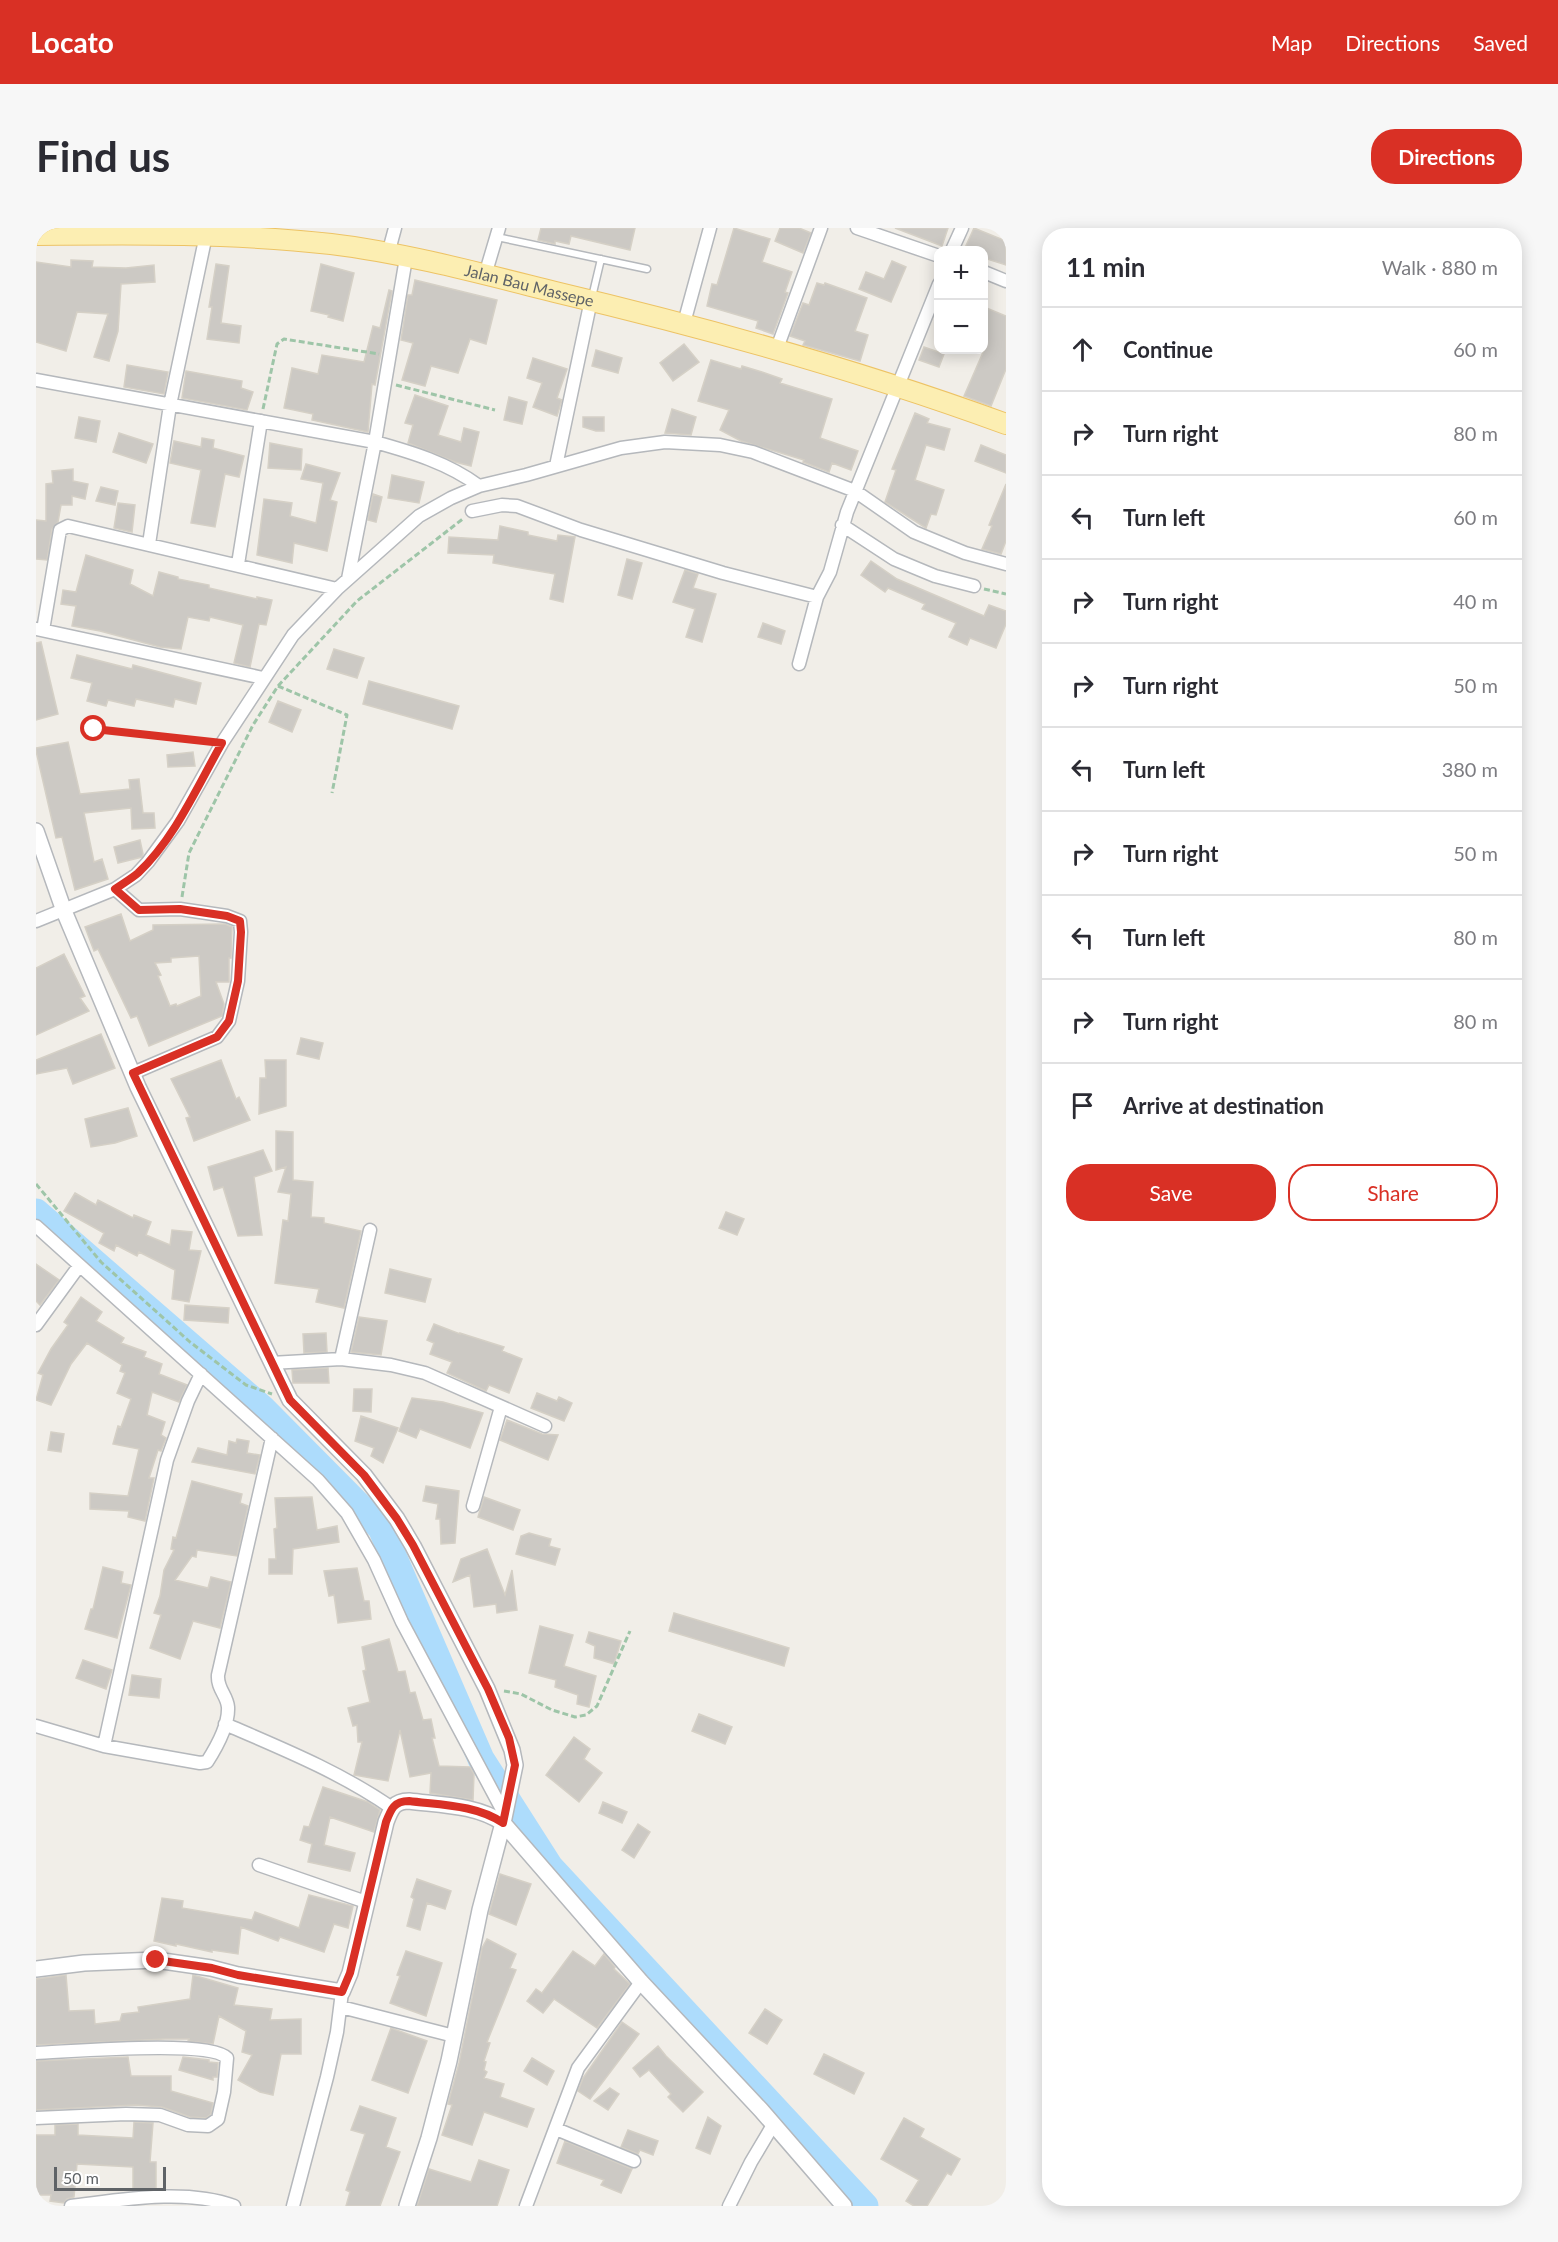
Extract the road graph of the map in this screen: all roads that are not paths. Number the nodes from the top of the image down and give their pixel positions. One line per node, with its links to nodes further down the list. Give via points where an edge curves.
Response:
1 (395, 228): 12 (street)
2 (710, 228): 20 (street)
3 (821, 228): 21 (street)
4 (857, 228): 11 (street)
5 (962, 228): 10 (street)
6 (186, 231): 8 (main road, Jalan Bau Massepe); 9 (main road, Jalan Bau Massepe)
7 (498, 232): 13 (lane); 16 (street)
8 (36, 235)
9 (206, 235): 12 (main road, Jalan Bau Massepe, via 314,242); 24 (street)
10 (954, 246)
11 (934, 254)
12 (397, 256): 16 (main road, Jalan Bau Massepe); 27 (street, via 389,356)
13 (601, 259): 14 (lane); 19 (lane)
14 (647, 269)
15 (988, 273): 17 (street)
16 (485, 275): 19 (main road, Jalan Bau Massepe)
17 (1006, 280)
18 (934, 296): 23 (street)
19 (591, 300): 20 (main road, Jalan Bau Massepe); 28 (street)
20 (684, 323): 21 (main road, Jalan Bau Massepe)
21 (776, 351): 23 (main road, Jalan Bau Massepe)
22 (36, 380): 24 (street)
23 (897, 387): 26 (main road, Jalan Bau Massepe); 30 (street)
24 (170, 405): 25 (street); 33 (street)
25 (261, 421): 27 (street); 34 (street)
26 (1006, 424)
27 (375, 442): 29 (street, via 460,472); 36 (street)
28 (556, 466): 29 (street); 30 (street, via 621,448 664,442 720,445 753,452)
29 (479, 486): 36 (street, via 418,516)
30 (854, 494): 32 (street); 35 (street, via 914,532 965,553)
31 (472, 511): 39 (street, via 517,506 581,530)
32 (842, 525): 37 (street, via 894,559); 39 (street, via 830,572)
33 (149, 544): 34 (street); 40 (street, via 68,526 62,528)
34 (238, 564): 38 (street)
35 (1006, 564)
36 (348, 579): 38 (street)
37 (974, 586)
38 (337, 589): 42 (street, via 293,634)
39 (817, 597): 41 (street)
40 (40, 629): 42 (street)
41 (799, 664)
42 (263, 678): 44 (street, via 178,821)
43 (36, 831): 45 (street)
44 (120, 895): 45 (street); 47 (street, via 139,910 180,909 227,916 240,921 241,932 238,981 229,1021 217,1037)
45 (64, 911): 46 (street); 47 (street)
46 (36, 921)
47 (133, 1073): 53 (street)
48 (36, 1226): 50 (street)
49 (370, 1230): 52 (street)
50 (79, 1266): 51 (street); 54 (street)
51 (36, 1325)
52 (340, 1359): 53 (street); 55 (street, via 425,1373)
53 (271, 1363): 63 (street, via 290,1400 364,1475 397,1519 488,1689 509,1738 515,1765)
54 (201, 1374): 57 (street); 61 (street, via 167,1460)
55 (501, 1407): 56 (street); 58 (street)
56 (545, 1426)
57 (272, 1438): 59 (street, via 218,1675 228,1707); 63 (street, via 318,1480 346,1513)
58 (473, 1506)
59 (225, 1724): 61 (street, via 207,1762); 62 (street, via 319,1764)
60 (36, 1726): 61 (street)
61 (104, 1746)
62 (392, 1808): 63 (street, via 401,1801); 65 (street)
63 (505, 1814): 67 (street); 69 (street)
64 (259, 1865): 65 (street)
65 (366, 1902): 68 (street)
66 (36, 1969): 68 (street, via 156,1960 212,1968)
67 (641, 1982): 72 (street); 73 (street, via 578,2068)
68 (342, 1999): 69 (street); 77 (street, via 327,2077)
69 (454, 2036): 78 (street, via 429,2138)
70 (36, 2053): 71 (street, via 192,2049 222,2053 227,2058 218,2119 208,2126 188,2125 160,2115)
71 (36, 2118)
72 (773, 2125): 80 (street); 81 (street)
73 (556, 2128): 74 (street); 79 (street)
74 (634, 2161)
75 (70, 2206): 76 (street, via 194,2197)
76 (234, 2206)
77 (292, 2206)
78 (407, 2206)
79 (526, 2206)
80 (729, 2206)
81 (844, 2206)

